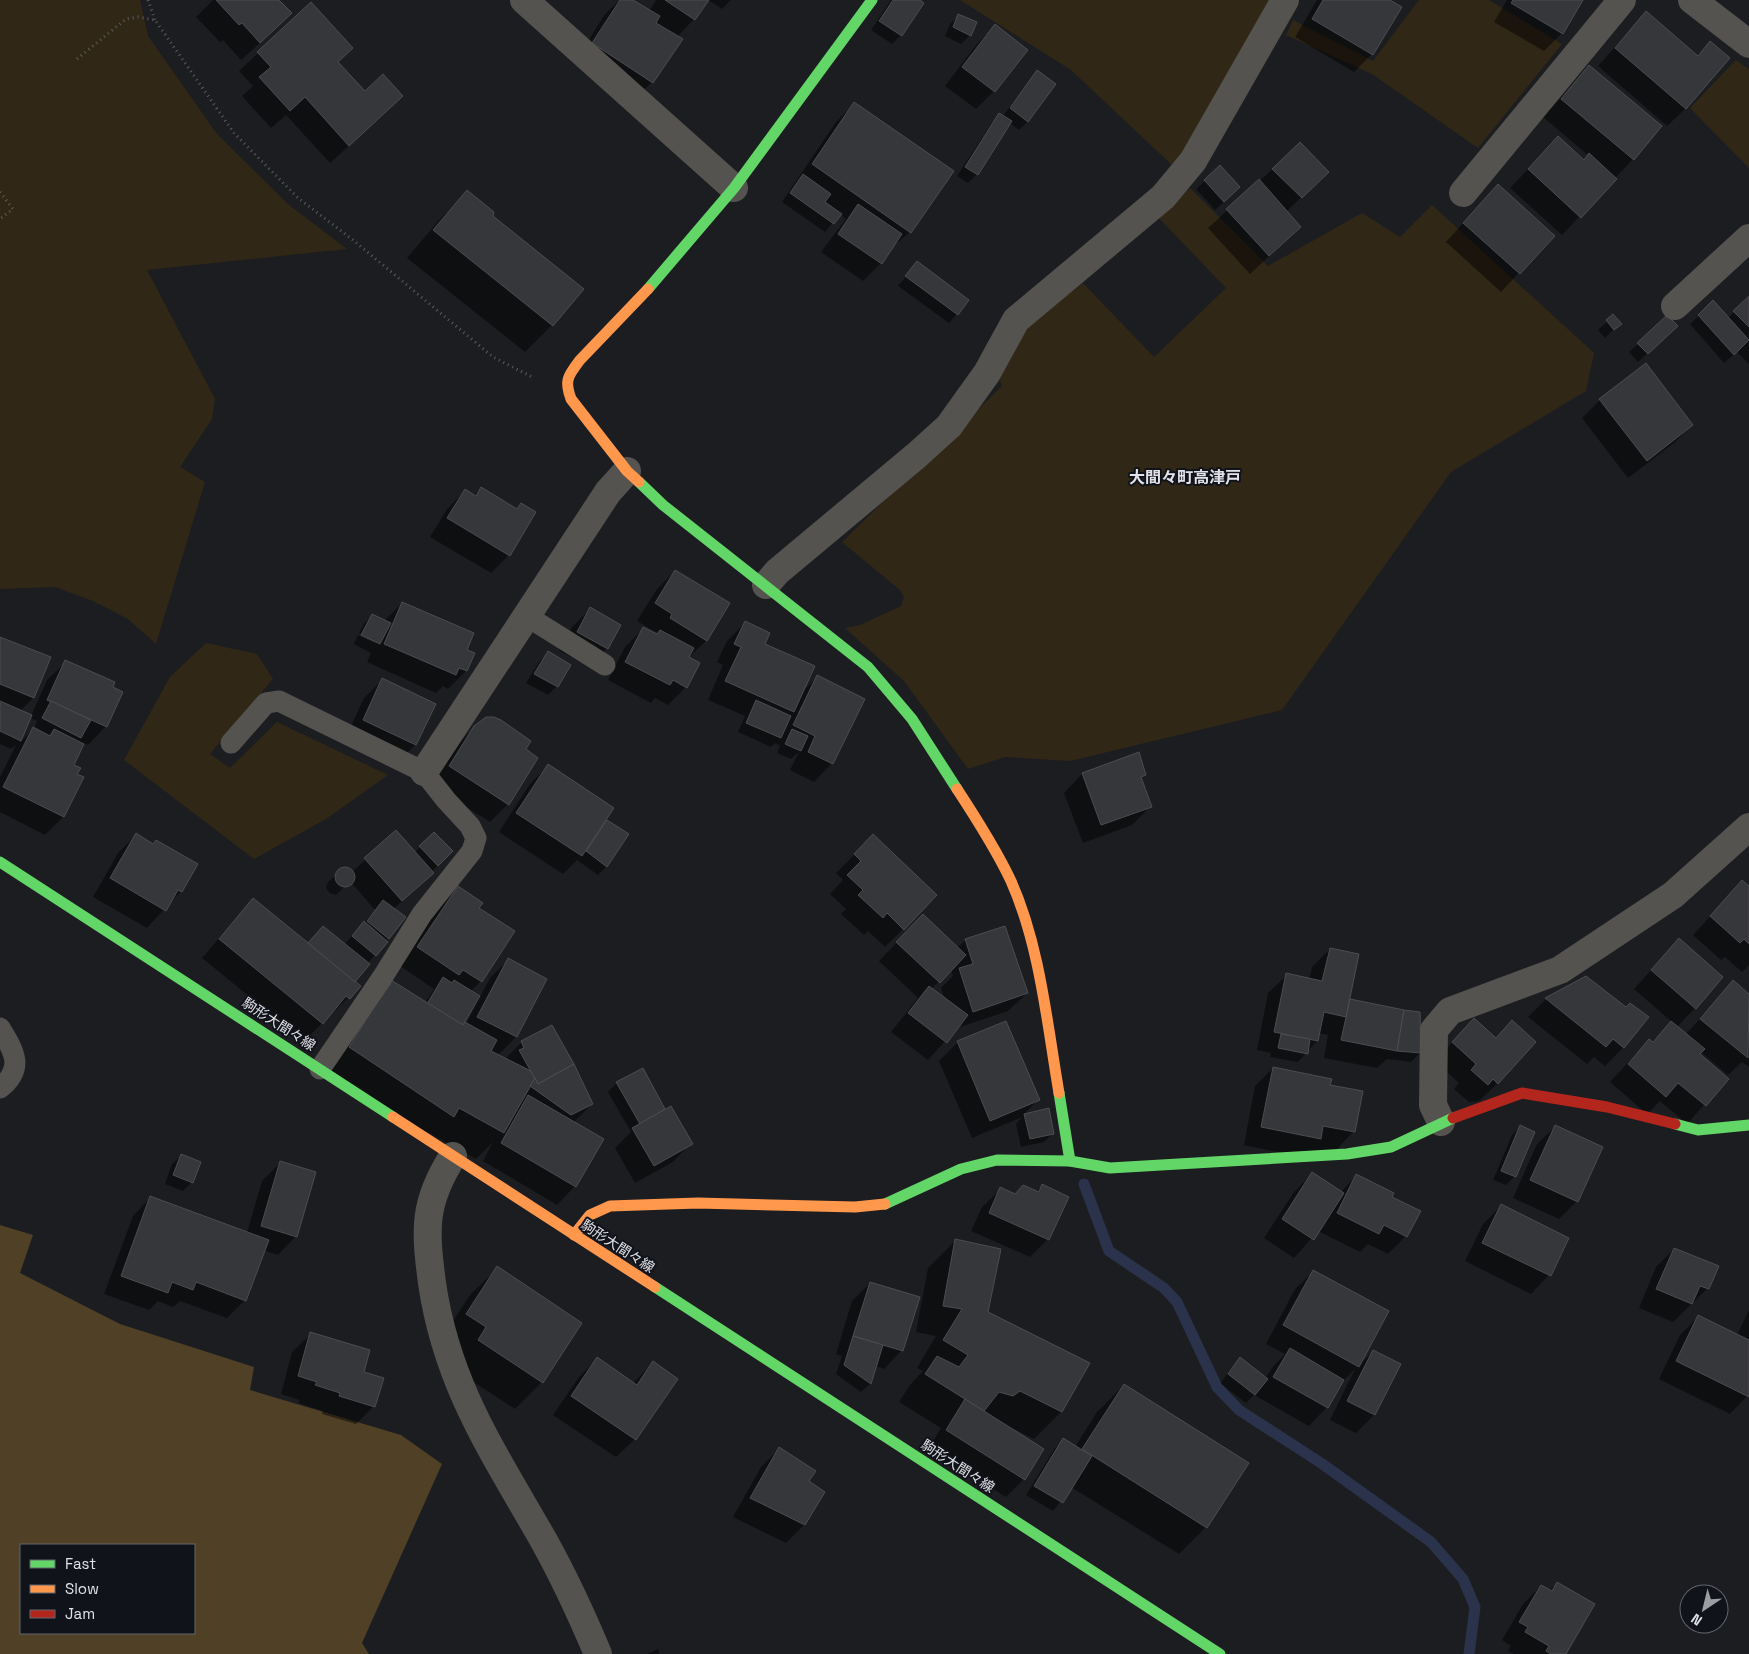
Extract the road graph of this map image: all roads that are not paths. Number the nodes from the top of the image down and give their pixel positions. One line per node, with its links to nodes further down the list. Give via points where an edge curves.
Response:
1 (524, 0): 7 (street)
2 (872, 0): 7 (street)
3 (1285, 0): 12 (street, via 1193,161 1173,186 1016,320 987,372 949,426 777,572)
4 (1622, 0): 8 (street)
5 (1692, 0): 6 (street)
6 (1749, 44)
7 (734, 188): 11 (street, via 646,292 570,373 566,385 571,399)
8 (1463, 193)
9 (1749, 238): 10 (street)
10 (1675, 306)
11 (626, 471): 12 (street, via 663,505); 13 (street, via 608,492)
12 (766, 585): 25 (street, via 868,667 912,719 979,823 1011,882 1036,957)
13 (526, 615): 14 (lane); 16 (street)
14 (605, 665)
15 (231, 743): 16 (lane, via 266,703 279,701)
16 (424, 772): 20 (lane, via 470,826 476,838 472,851 422,914)
17 (1749, 827): 22 (street, via 1673,895 1560,970 1450,1011 1434,1030 1433,1104)
18 (0, 862): 20 (street, 駒形大間々線)
19 (0, 1028): 21 (lane, via 16,1058 14,1074)
20 (320, 1069): 24 (street, 駒形大間々線)
21 (0, 1088)
22 (1442, 1122): 23 (street, via 1522,1093 1607,1108 1698,1130); 25 (street, via 1392,1147 1347,1154 1110,1168)
23 (1749, 1125)
24 (453, 1156): 26 (street, 駒形大間々線); 27 (street, via 438,1179 426,1231 438,1322 458,1384 486,1443 563,1577)
25 (1070, 1161): 26 (street, via 996,1160 961,1169 885,1204 855,1207 698,1203 610,1206 590,1215)
26 (574, 1235): 28 (street, 駒形大間々線)
27 (598, 1654)
28 (1220, 1654)

